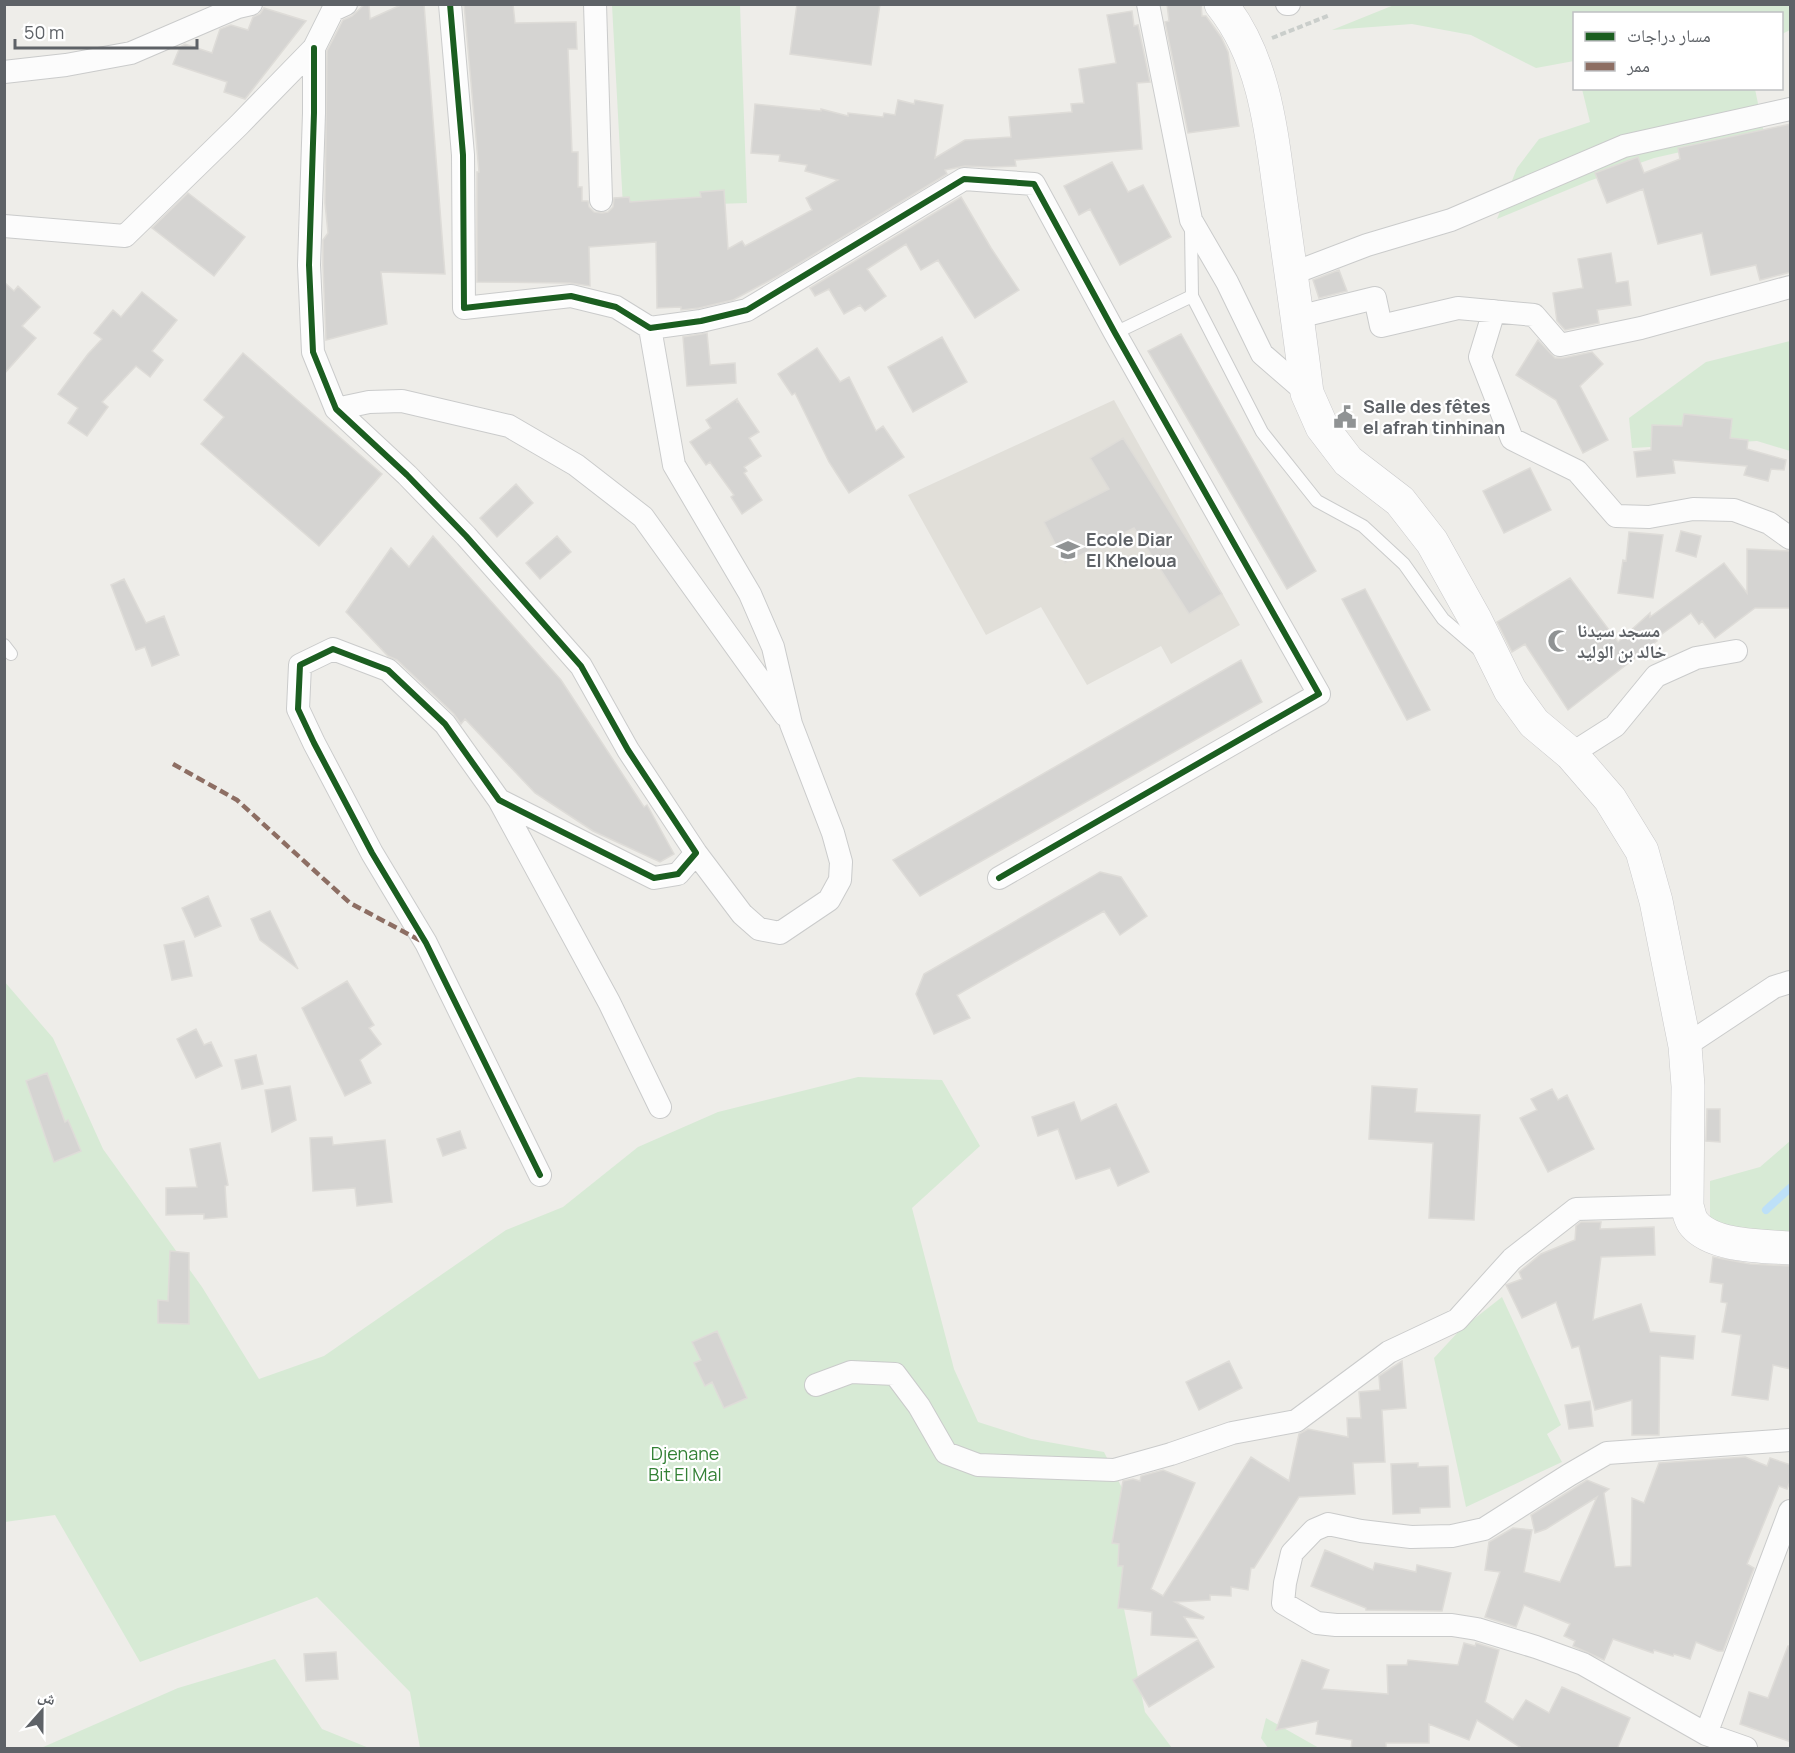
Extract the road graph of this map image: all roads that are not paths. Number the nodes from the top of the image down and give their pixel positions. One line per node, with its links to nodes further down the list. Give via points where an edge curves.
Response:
1 (251, 4): 8 (street, via 131,53)
2 (450, 4): 18 (street, via 463,155 464,308 572,296 616,307)
3 (595, 4): 10 (street)
4 (1148, 4): 11 (street)
5 (1221, 4): 13 (street, via 1248,47 1265,98)
6 (331, 6): 7 (street)
7 (314, 48): 12 (street, via 125,236); 21 (street, via 309,266 313,352)
8 (4, 72)
9 (1791, 109): 13 (street, via 1624,146 1451,220 1367,245)
10 (601, 200)
11 (1191, 220): 15 (lane); 20 (street, via 1262,354)
12 (4, 226)
13 (1291, 274): 17 (street)
14 (1791, 287): 16 (street, via 1641,328 1560,345 1534,315)
15 (1192, 296): 19 (lane); 24 (lane, via 1262,432 1317,501 1363,526 1404,564 1443,620)
16 (1494, 311): 17 (street, via 1458,308 1381,326 1374,298); 22 (street, via 1480,357 1512,439 1577,471 1616,516 1649,518 1693,509 1734,510 1769,523)
17 (1298, 317): 20 (street)
18 (650, 328): 19 (street, via 747,310 964,179 1034,184); 25 (street, via 674,465 750,594 773,647)
19 (1115, 333): 29 (street, via 1319,694)
20 (1307, 393): 24 (street, via 1322,427 1348,461 1400,501 1432,542)
21 (336, 409): 25 (street, via 402,401 509,426 576,465 643,517); 28 (street, via 466,536 581,666 628,750)
22 (1791, 538)
23 (1736, 651): 26 (street, via 1696,658 1656,676 1614,726)
24 (1497, 666): 26 (street, via 1534,723)
25 (791, 724): 28 (street, via 841,862 840,880 829,900 780,933 759,929 742,914)
26 (1571, 754): 31 (street, via 1610,799 1642,851)
27 (500, 800): 28 (street, via 654,878 678,874); 32 (street, via 609,1002); 33 (street, via 445,724 388,670 333,649 300,666 298,709 314,743 431,953)
28 (696, 853)
29 (999, 878)
30 (1791, 982): 31 (street, via 1774,987)
31 (1685, 1046): 34 (street)
32 (660, 1107)
33 (540, 1175)
34 (1687, 1206): 35 (street, via 1692,1223 1703,1233 1733,1243); 36 (street, via 1576,1209 1512,1259 1457,1320 1389,1352 1296,1421 1232,1433 1114,1470 978,1465 946,1453 920,1406 894,1374 851,1372)
35 (1791, 1248)
36 (816, 1384)
37 (1791, 1440): 39 (street, via 1607,1454 1484,1529 1452,1536 1411,1538 1328,1524 1314,1530 1292,1553 1284,1603 1317,1623 1452,1625 1477,1629 1583,1664)
38 (1791, 1511): 39 (street)
39 (1706, 1734): 40 (street)
40 (1746, 1749)

